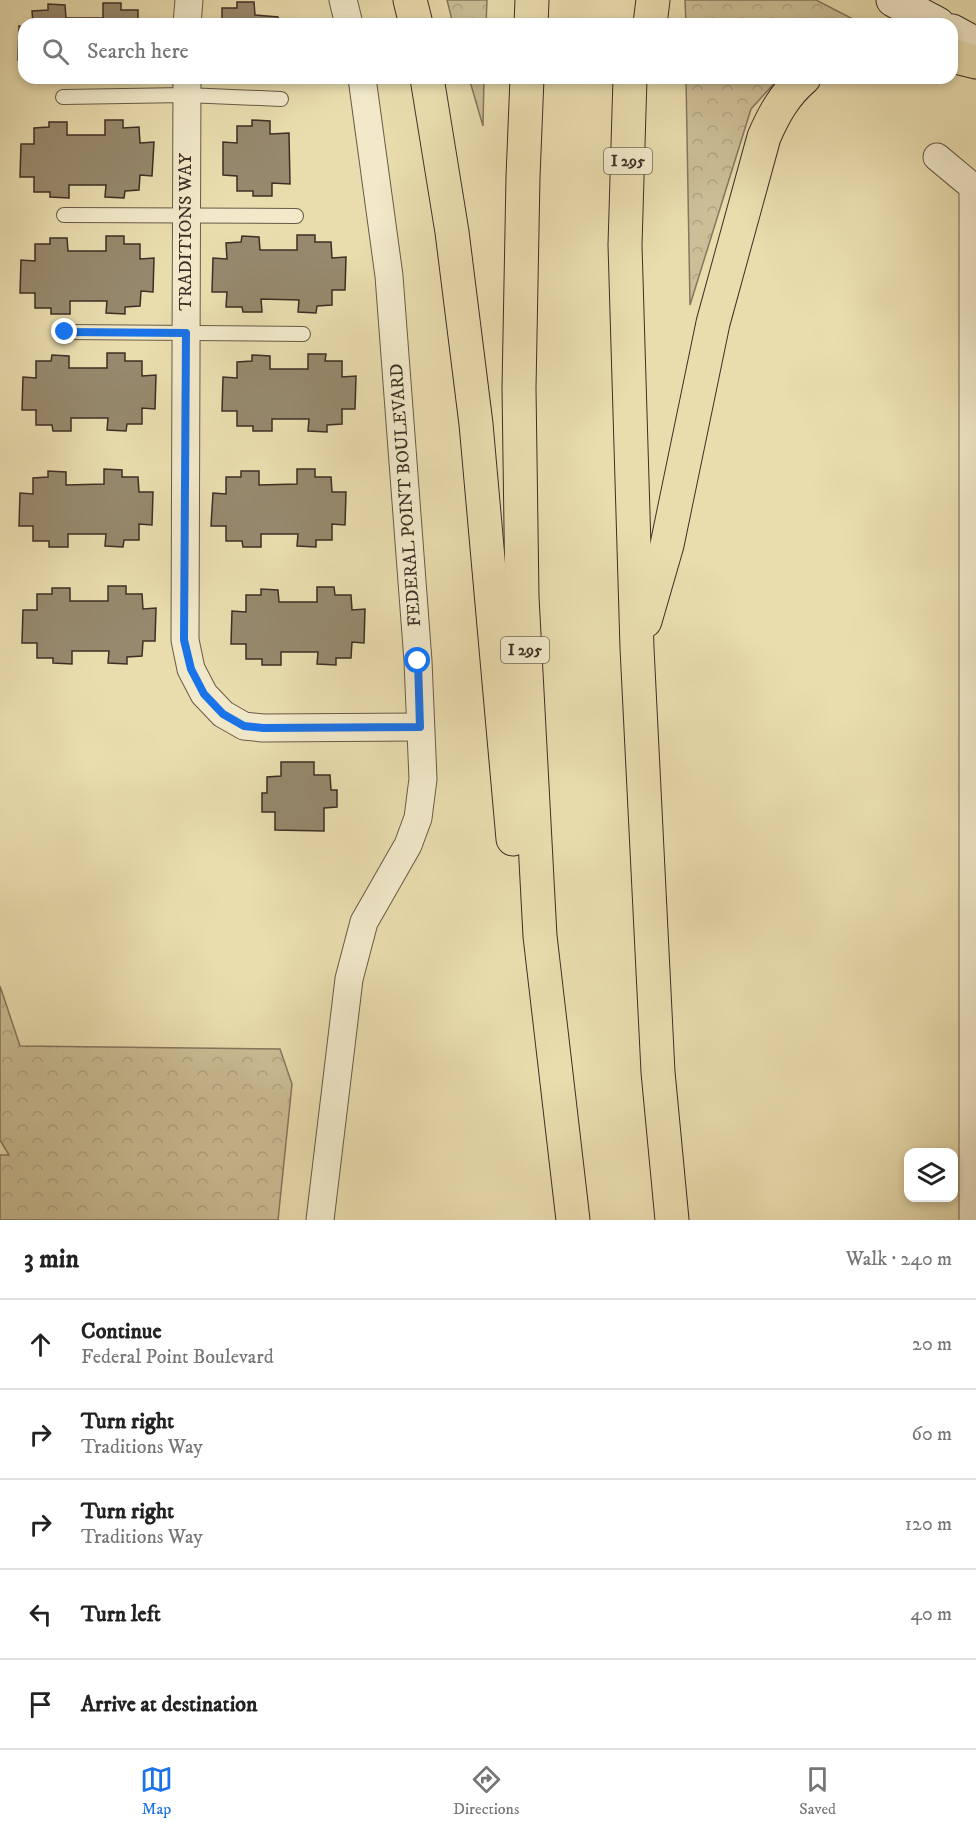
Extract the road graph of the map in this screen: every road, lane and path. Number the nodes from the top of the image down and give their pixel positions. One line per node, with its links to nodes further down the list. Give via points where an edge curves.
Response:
1 (189, 0): 9 (street)
2 (343, 0): 10 (street)
3 (410, 0): 11 (highway)
4 (528, 0): 12 (highway)
5 (532, 0): 13 (highway)
6 (633, 0): 14 (highway)
7 (653, 0): 15 (highway)
8 (893, 0): 16 (street)
9 (188, 18)
10 (348, 18)
11 (414, 18)
12 (529, 18)
13 (530, 18)
14 (632, 18)
15 (651, 18)
16 (928, 18)
17 (958, 34): 18 (street)
18 (976, 44)
19 (958, 58): 20 (highway)
20 (976, 62)
21 (363, 84): 39 (street, FEDERAL POINT BOULEVARD, via 389,276)
22 (428, 84): 40 (highway, via 452,232 476,424 514,851)
23 (527, 84): 40 (highway, I 295, via 519,399 522,597)
24 (630, 84): 34 (highway, I 295)
25 (643, 84): 34 (highway)
26 (797, 84): 38 (highway, via 777,109 764,136 713,323 667,545)
27 (186, 87): 28 (lane); 29 (lane); 32 (street, TRADITIONS WAY)
28 (63, 97)
29 (281, 99)
30 (937, 156): 44 (street, via 973,188)
31 (64, 215): 32 (lane)
32 (186, 215): 33 (lane); 36 (street, TRADITIONS WAY)
33 (296, 216)
34 (625, 245): 38 (highway, I 295)
35 (65, 332): 36 (lane)
36 (186, 333): 37 (lane); 39 (street, TRADITIONS WAY, via 184,640 191,669 204,694 223,714 244,726)
37 (303, 333)
38 (637, 648): 43 (highway, I 295, via 658,1072)
39 (420, 727): 41 (street, FEDERAL POINT BOULEVARD, via 423,779 418,818 408,845 364,922 349,979)
40 (540, 936): 42 (highway, I 295)
41 (320, 1220)
42 (573, 1220)
43 (672, 1220)
44 (973, 1220)

